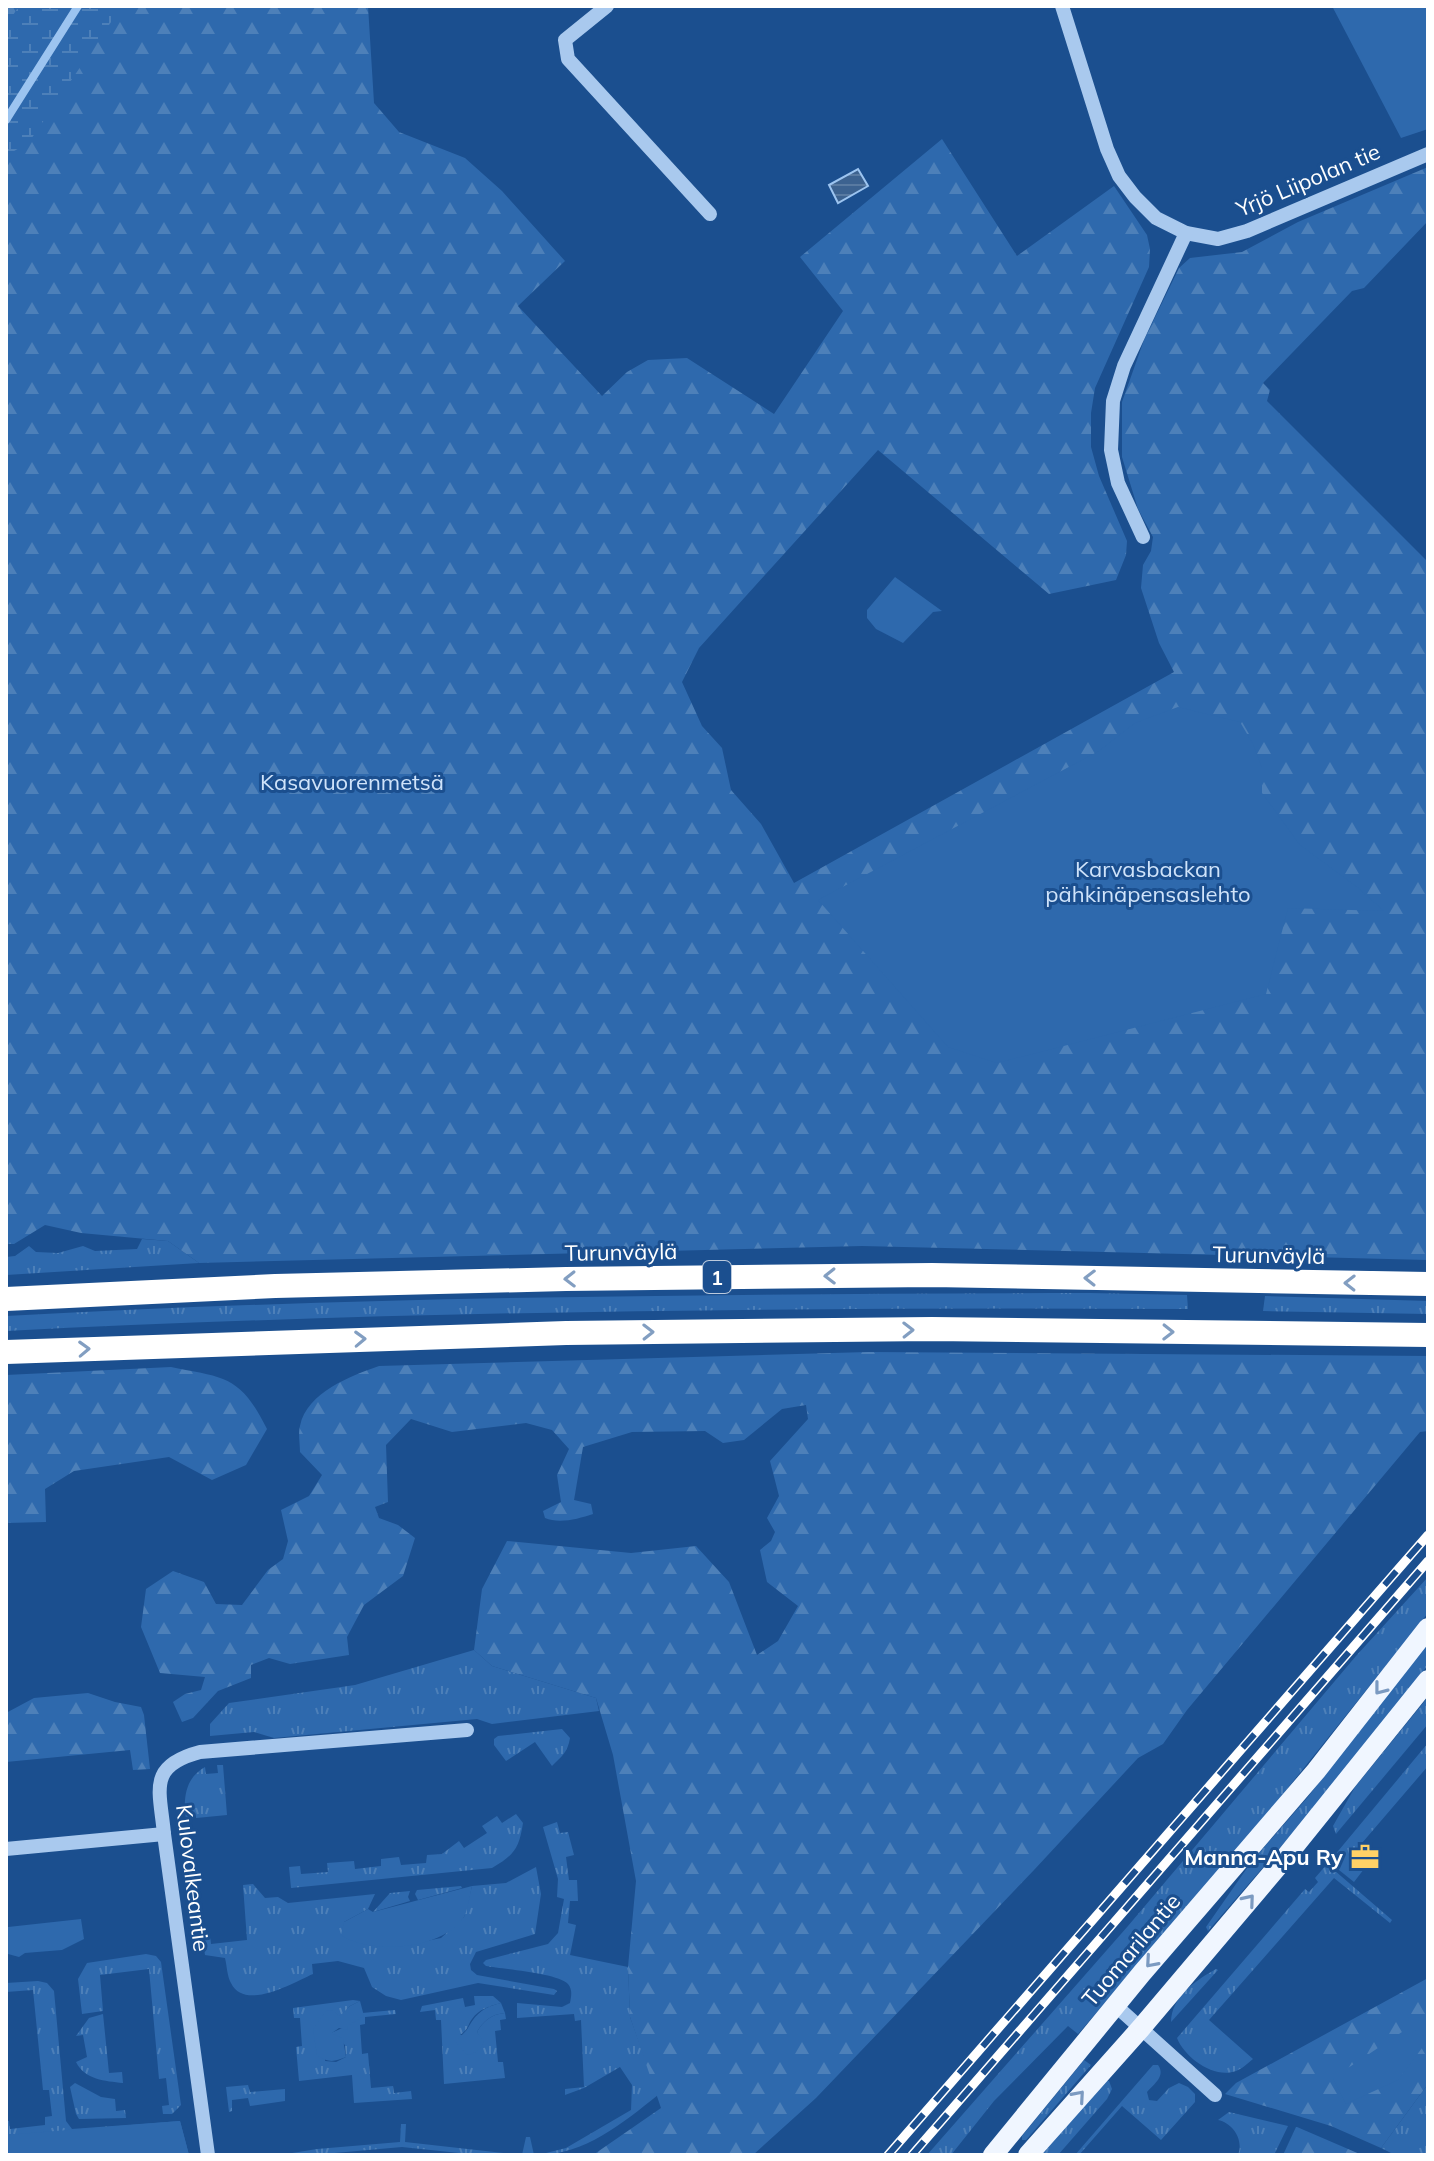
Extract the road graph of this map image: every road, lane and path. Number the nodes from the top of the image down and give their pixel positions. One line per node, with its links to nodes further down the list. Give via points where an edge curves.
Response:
1 (607, 6): 4 (street, via 565,40 568,59)
2 (1062, 6): 5 (street, Yrjö Liipolan tie, via 1119,176 1156,218)
3 (1428, 154): 5 (street, Yrjö Liipolan tie, via 1247,231 1218,239)
4 (710, 214)
5 (1186, 233): 6 (street, via 1113,401 1111,450 1118,483)
6 (1143, 537)
7 (1428, 1284): 8 (highway, Turunväylä / 1, one-way to 8, via 932,1275 598,1278)
8 (6, 1299)
9 (1428, 1335): 10 (highway, one-way to 9, via 598,1333 932,1329)
10 (6, 1352)
11 (1428, 1628): 16 (main road, Tuomarilantie, one-way to 16, via 1316,1771)
12 (1428, 1680): 17 (main road, one-way to 12)
13 (467, 1730): 14 (street, Kulovalkeantie, via 183,1757 159,1781)
14 (164, 1834): 15 (street); 19 (street, Kulovalkeantie)
15 (6, 1849)
16 (1115, 2005): 17 (street); 20 (main road, Tuomarilantie)
17 (1141, 2028): 18 (street); 21 (main road, one-way to 17)
18 (1215, 2095)
19 (208, 2155)
20 (993, 2155)
21 (1028, 2155)

